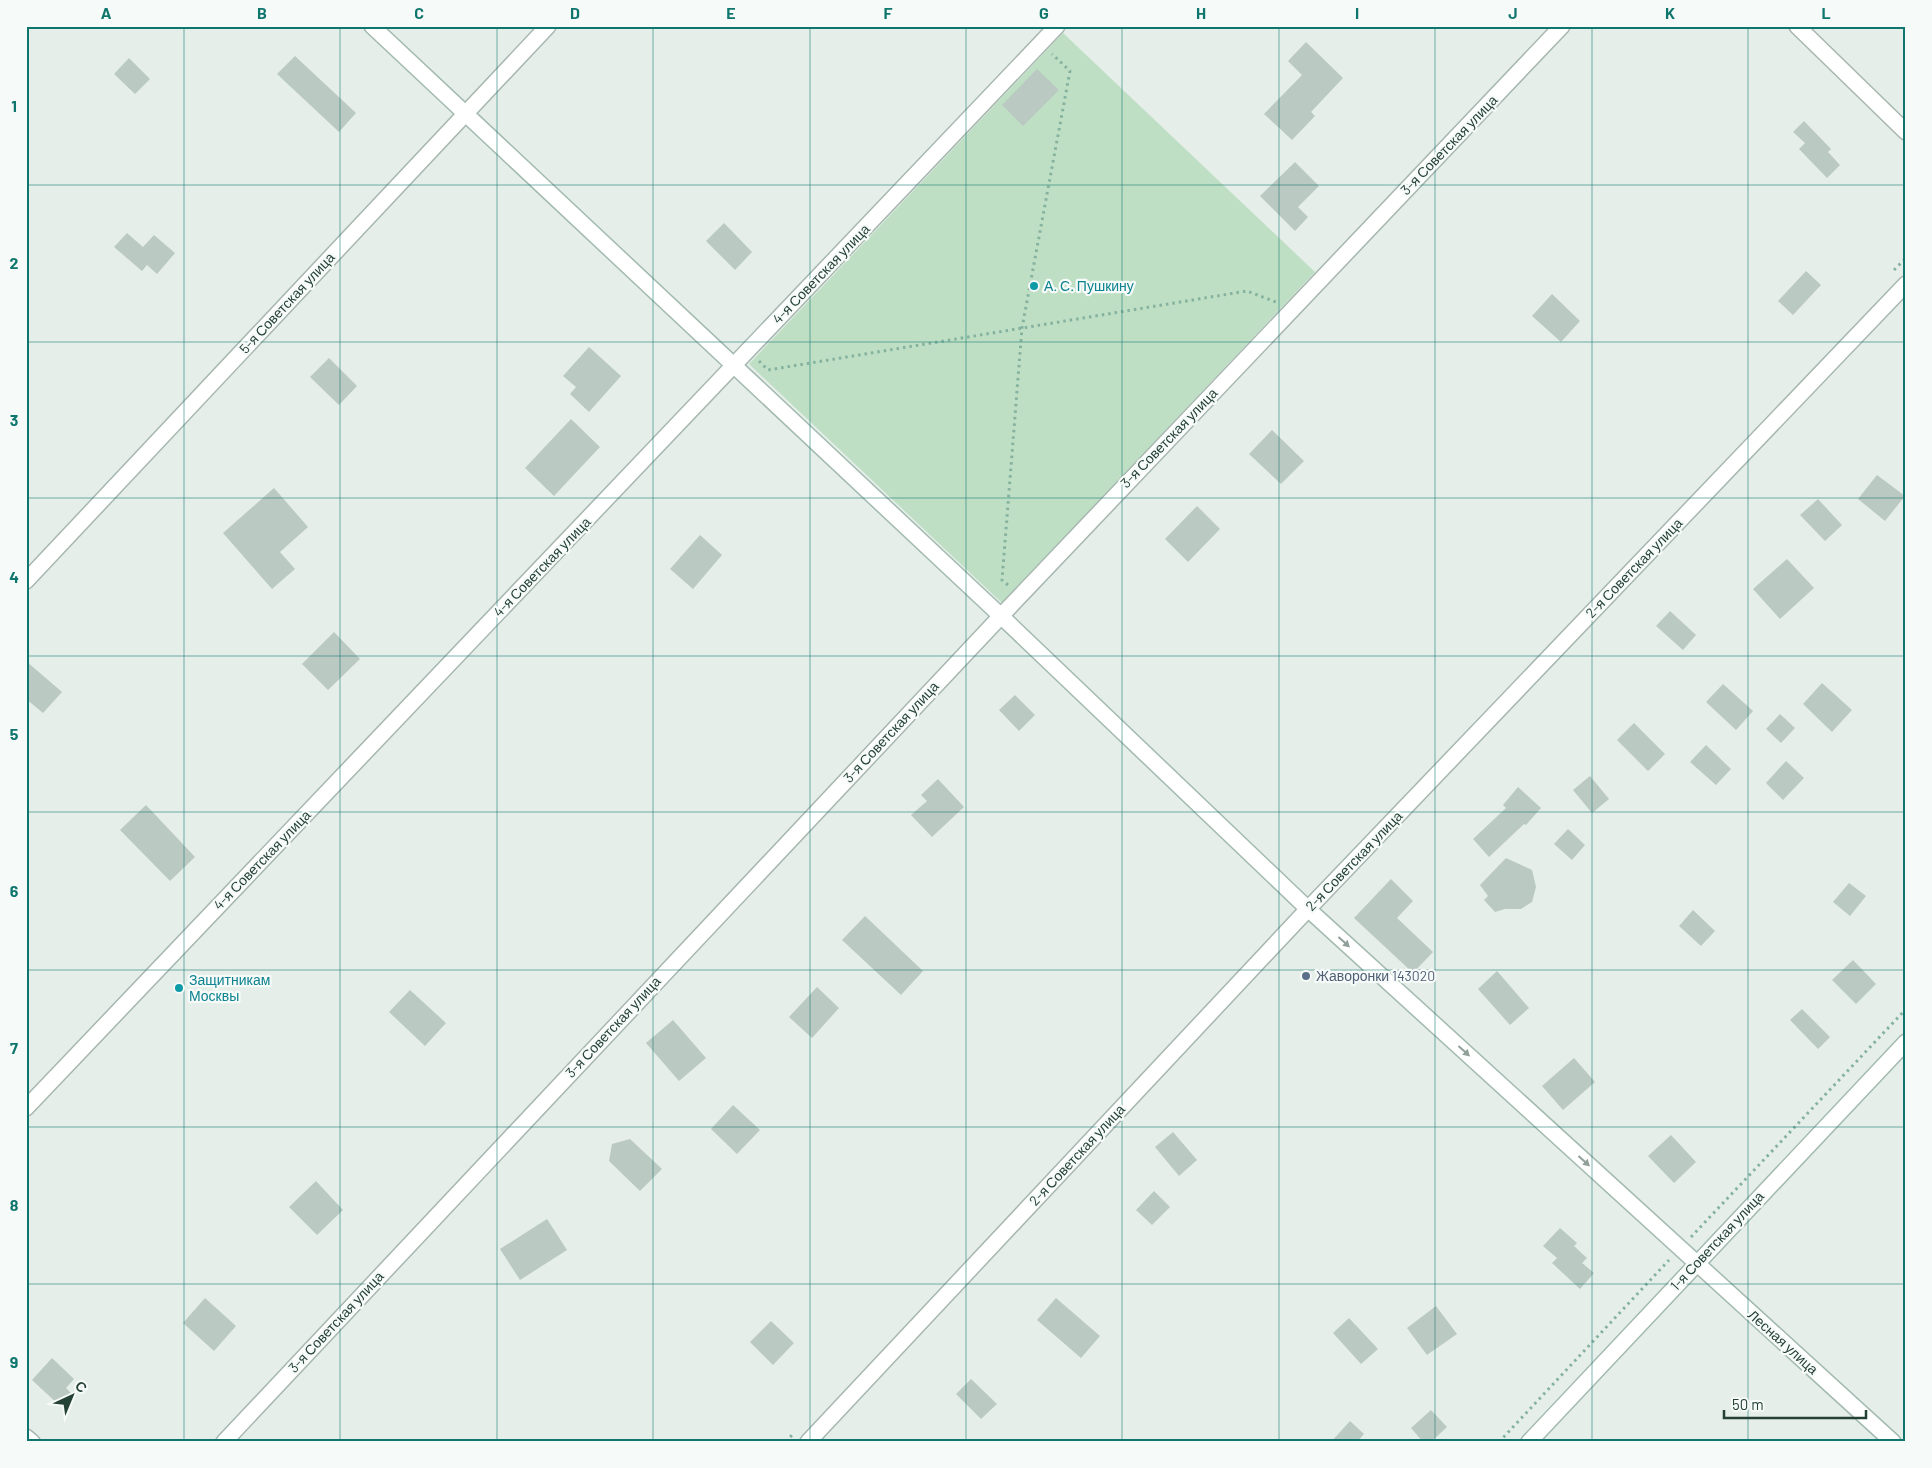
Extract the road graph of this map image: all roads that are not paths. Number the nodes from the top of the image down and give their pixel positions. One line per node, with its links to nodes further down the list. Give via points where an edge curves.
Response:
1 (372, 26): 6 (street, Лесная улица)
2 (548, 26): 6 (street, 5-я Советская улица)
3 (1057, 26): 9 (street, 4-я Советская улица)
4 (1562, 26): 11 (street, 3-я Советская улица)
5 (1797, 26): 7 (street)
6 (465, 113): 9 (street, Лесная улица); 10 (street, 5-я Советская улица)
7 (1906, 132)
8 (1906, 284): 12 (street, 2-я Советская улица)
9 (734, 366): 11 (street, Лесная улица); 14 (street, 4-я Советская улица)
10 (26, 581)
11 (1001, 616): 12 (street, Лесная улица); 18 (street, 3-я Советская улица)
12 (1308, 909): 15 (street, Лесная улица, one-way to 15); 19 (street, 2-я Советская улица)
13 (1903, 1050): 15 (street, 1-я Советская улица)
14 (26, 1108)
15 (1696, 1263): 20 (street, 1-я Советская улица); 21 (street, Лесная улица)
16 (26, 1437): 17 (street)
17 (32, 1442)
18 (224, 1442)
19 (808, 1442)
20 (1529, 1442)
21 (1893, 1442)

